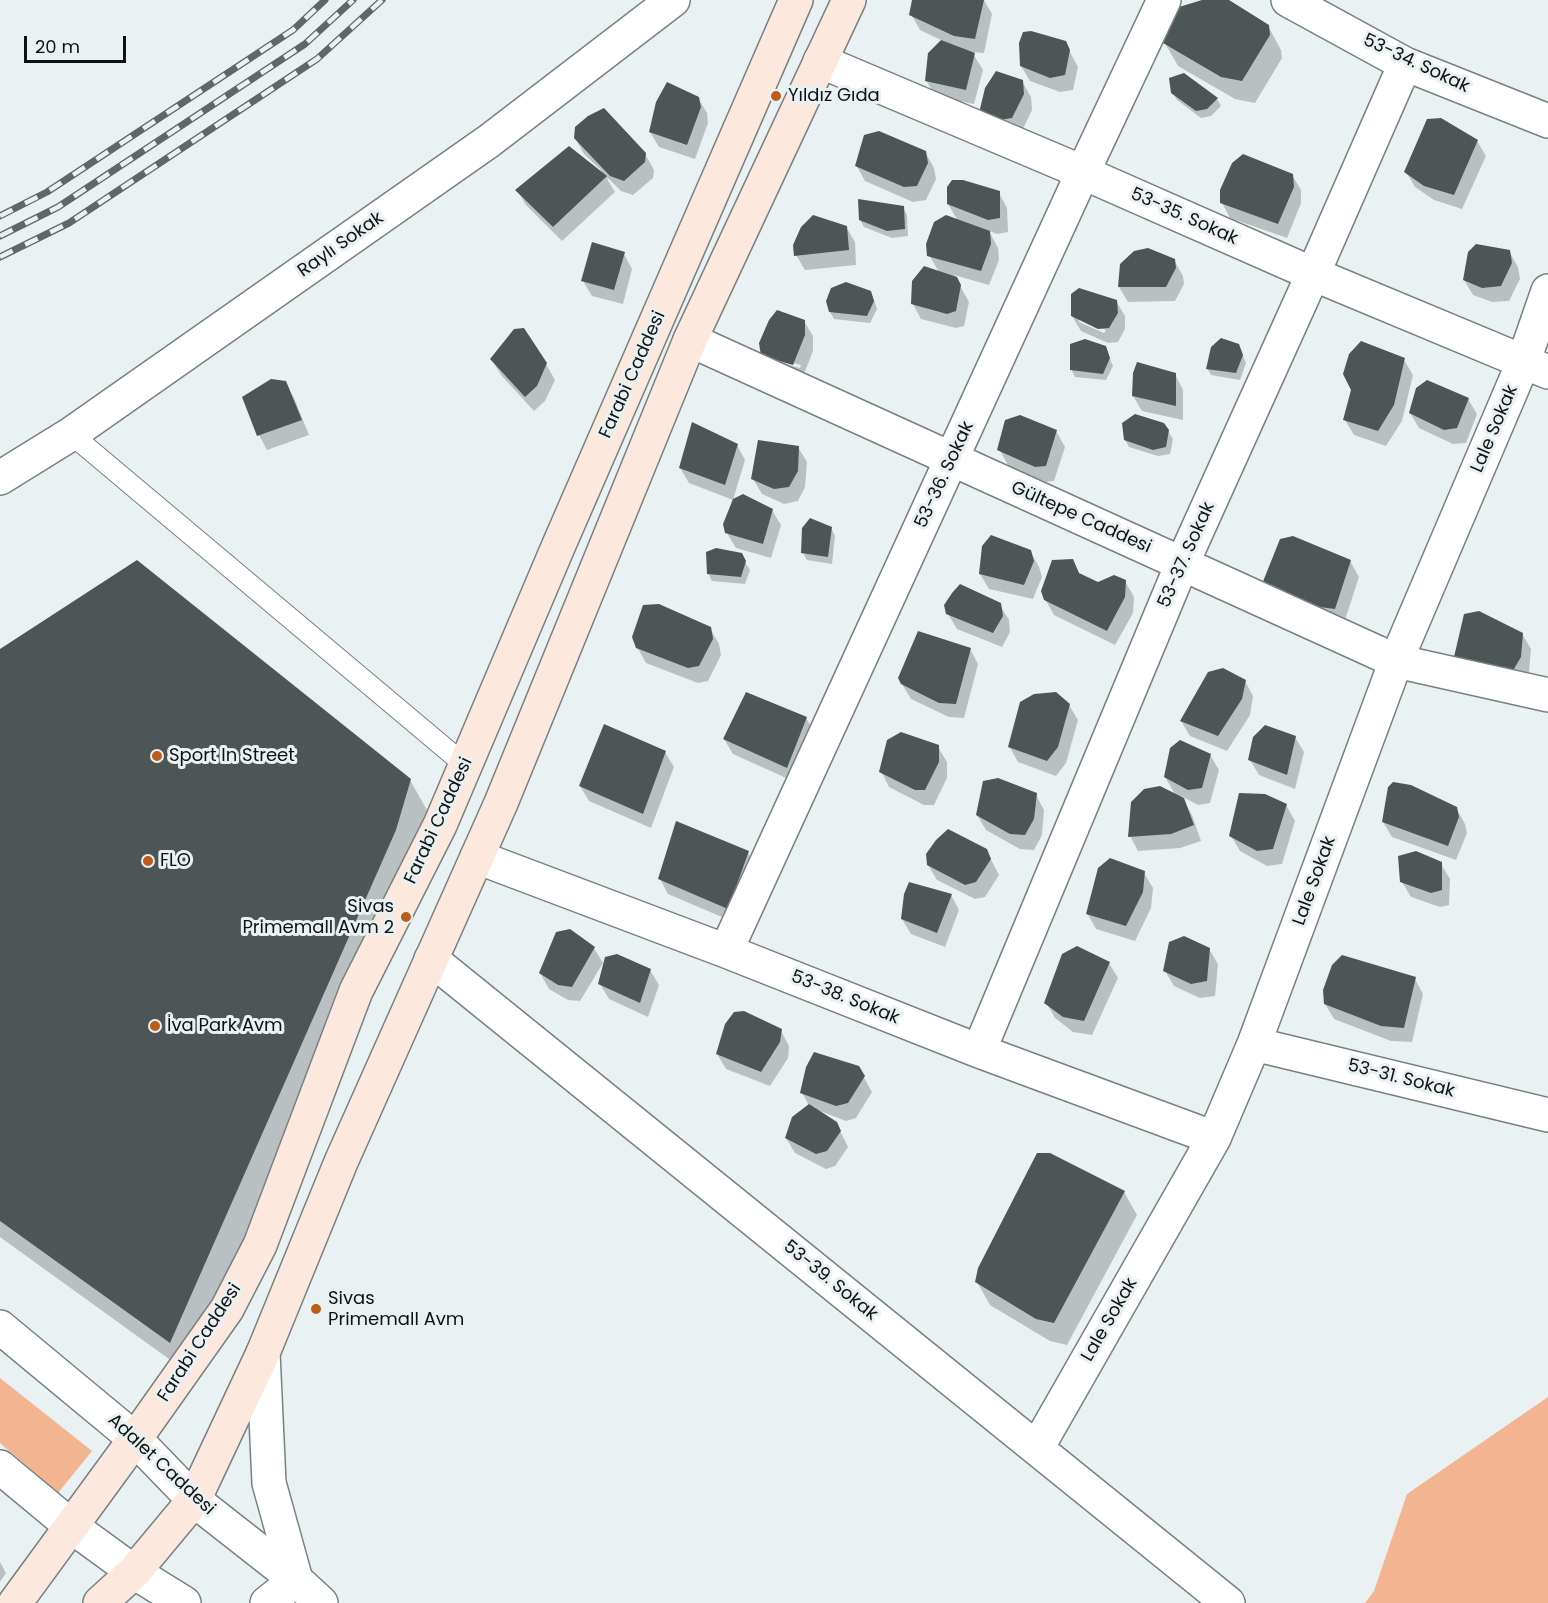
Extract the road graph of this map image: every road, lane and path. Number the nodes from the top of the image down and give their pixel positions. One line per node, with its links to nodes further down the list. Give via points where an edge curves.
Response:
1 (673, 0): 14 (street, Raylı Sokak, via 489,141)
2 (796, 0): 20 (street, Farabi Caddesi)
3 (849, 0): 6 (street, Farabi Caddesi)
4 (1164, 0): 9 (street, 53-36. Sokak)
5 (1288, 0): 7 (street, 53-34. Sokak)
6 (820, 61): 9 (street, 53-35. Sokak); 12 (street, Farabi Caddesi)
7 (1406, 64): 8 (street, 53-34. Sokak); 10 (street, 53-37. Sokak)
8 (1548, 121)
9 (1083, 172): 10 (street, 53-35. Sokak); 15 (street, 53-36. Sokak)
10 (1313, 274): 13 (street, 53-35. Sokak); 17 (street, 53-37. Sokak)
11 (1548, 291): 13 (street, Lale Sokak)
12 (690, 340): 15 (street, Gültepe Caddesi); 21 (street, Farabi Caddesi)
13 (1535, 368): 18 (street, Lale Sokak)
14 (71, 434): 16 (street, Raylı Sokak); 20 (lane)
15 (952, 460): 17 (street, Gültepe Caddesi); 22 (street, 53-36. Sokak)
16 (0, 478)
17 (1182, 564): 18 (street, Gültepe Caddesi); 25 (street, 53-37. Sokak)
18 (1396, 660): 19 (street, Gültepe Caddesi); 24 (street, Lale Sokak)
19 (1548, 695)
20 (465, 765): 30 (street, Farabi Caddesi, via 440,825 356,991 260,1245 227,1309)
21 (477, 857): 22 (street, 53-38. Sokak); 23 (street, Farabi Caddesi)
22 (726, 951): 25 (street, 53-38. Sokak)
23 (431, 959): 29 (street, Farabi Caddesi, via 341,1162); 31 (street, 53-39. Sokak)
24 (1254, 1044): 26 (street, 53-31. Sokak); 27 (street, Lale Sokak)
25 (979, 1051): 27 (street, 53-38. Sokak)
26 (1548, 1114)
27 (1214, 1138): 31 (street, Lale Sokak)
28 (0, 1327): 30 (street, Adalet Caddesi)
29 (263, 1353): 33 (street, Farabi Caddesi); 36 (street, via 269,1483)
30 (135, 1439): 33 (street, Adalet Caddesi); 34 (street, Farabi Caddesi)
31 (1037, 1448): 42 (street, 53-39. Sokak)
32 (0, 1467): 34 (street)
33 (194, 1500): 35 (street, Farabi Caddesi); 36 (street, Adalet Caddesi)
34 (71, 1527): 35 (street); 37 (street, Farabi Caddesi)
35 (134, 1572): 38 (street, Farabi Caddesi); 39 (street)
36 (296, 1580): 40 (street); 41 (street, Adalet Caddesi)
37 (15, 1603)
38 (100, 1603)
39 (184, 1603)
40 (267, 1603)
41 (321, 1603)
42 (1228, 1603)

